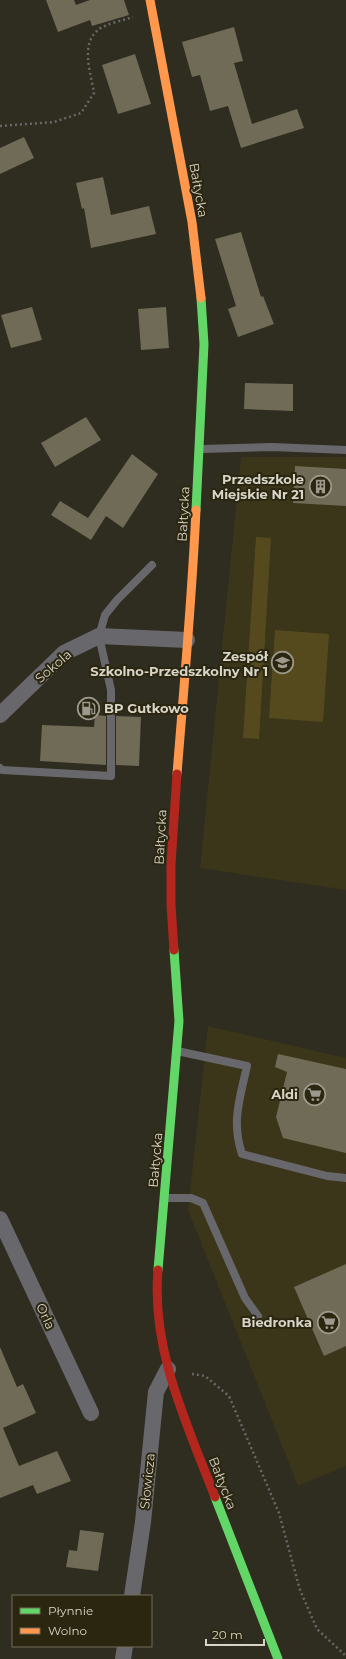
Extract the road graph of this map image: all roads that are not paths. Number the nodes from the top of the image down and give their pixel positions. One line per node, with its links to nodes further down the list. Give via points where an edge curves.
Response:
1 (150, 0): 2 (main road, Bałtycka, via 192,222 197,263 204,361)
2 (200, 449): 3 (lane, via 272,447); 6 (main road, Bałtycka, via 192,597)
3 (346, 450)
4 (152, 565): 5 (lane, via 117,600 106,615)
5 (99, 636): 6 (street, Sokola); 7 (street, Sokola, via 64,653); 8 (lane, via 111,690 111,776)
6 (187, 640): 9 (main road, Bałtycka, via 171,864 171,905 179,1021)
7 (0, 715)
8 (0, 768)
9 (177, 1050): 10 (lane, via 247,1066 236,1118 242,1154 327,1176); 11 (main road, Bałtycka)
10 (346, 1178)
11 (164, 1198): 13 (lane, via 190,1198 203,1204 245,1298); 14 (main road, Bałtycka, via 157,1300)
12 (0, 1219): 15 (street, Orla)
13 (258, 1316)
14 (168, 1370): 16 (street, Słowicza, via 156,1392 143,1522); 19 (main road, Bałtycka, via 192,1442)
15 (91, 1413)
16 (132, 1595)
17 (125, 1647): 18 (street)
18 (123, 1659)
19 (278, 1659)

